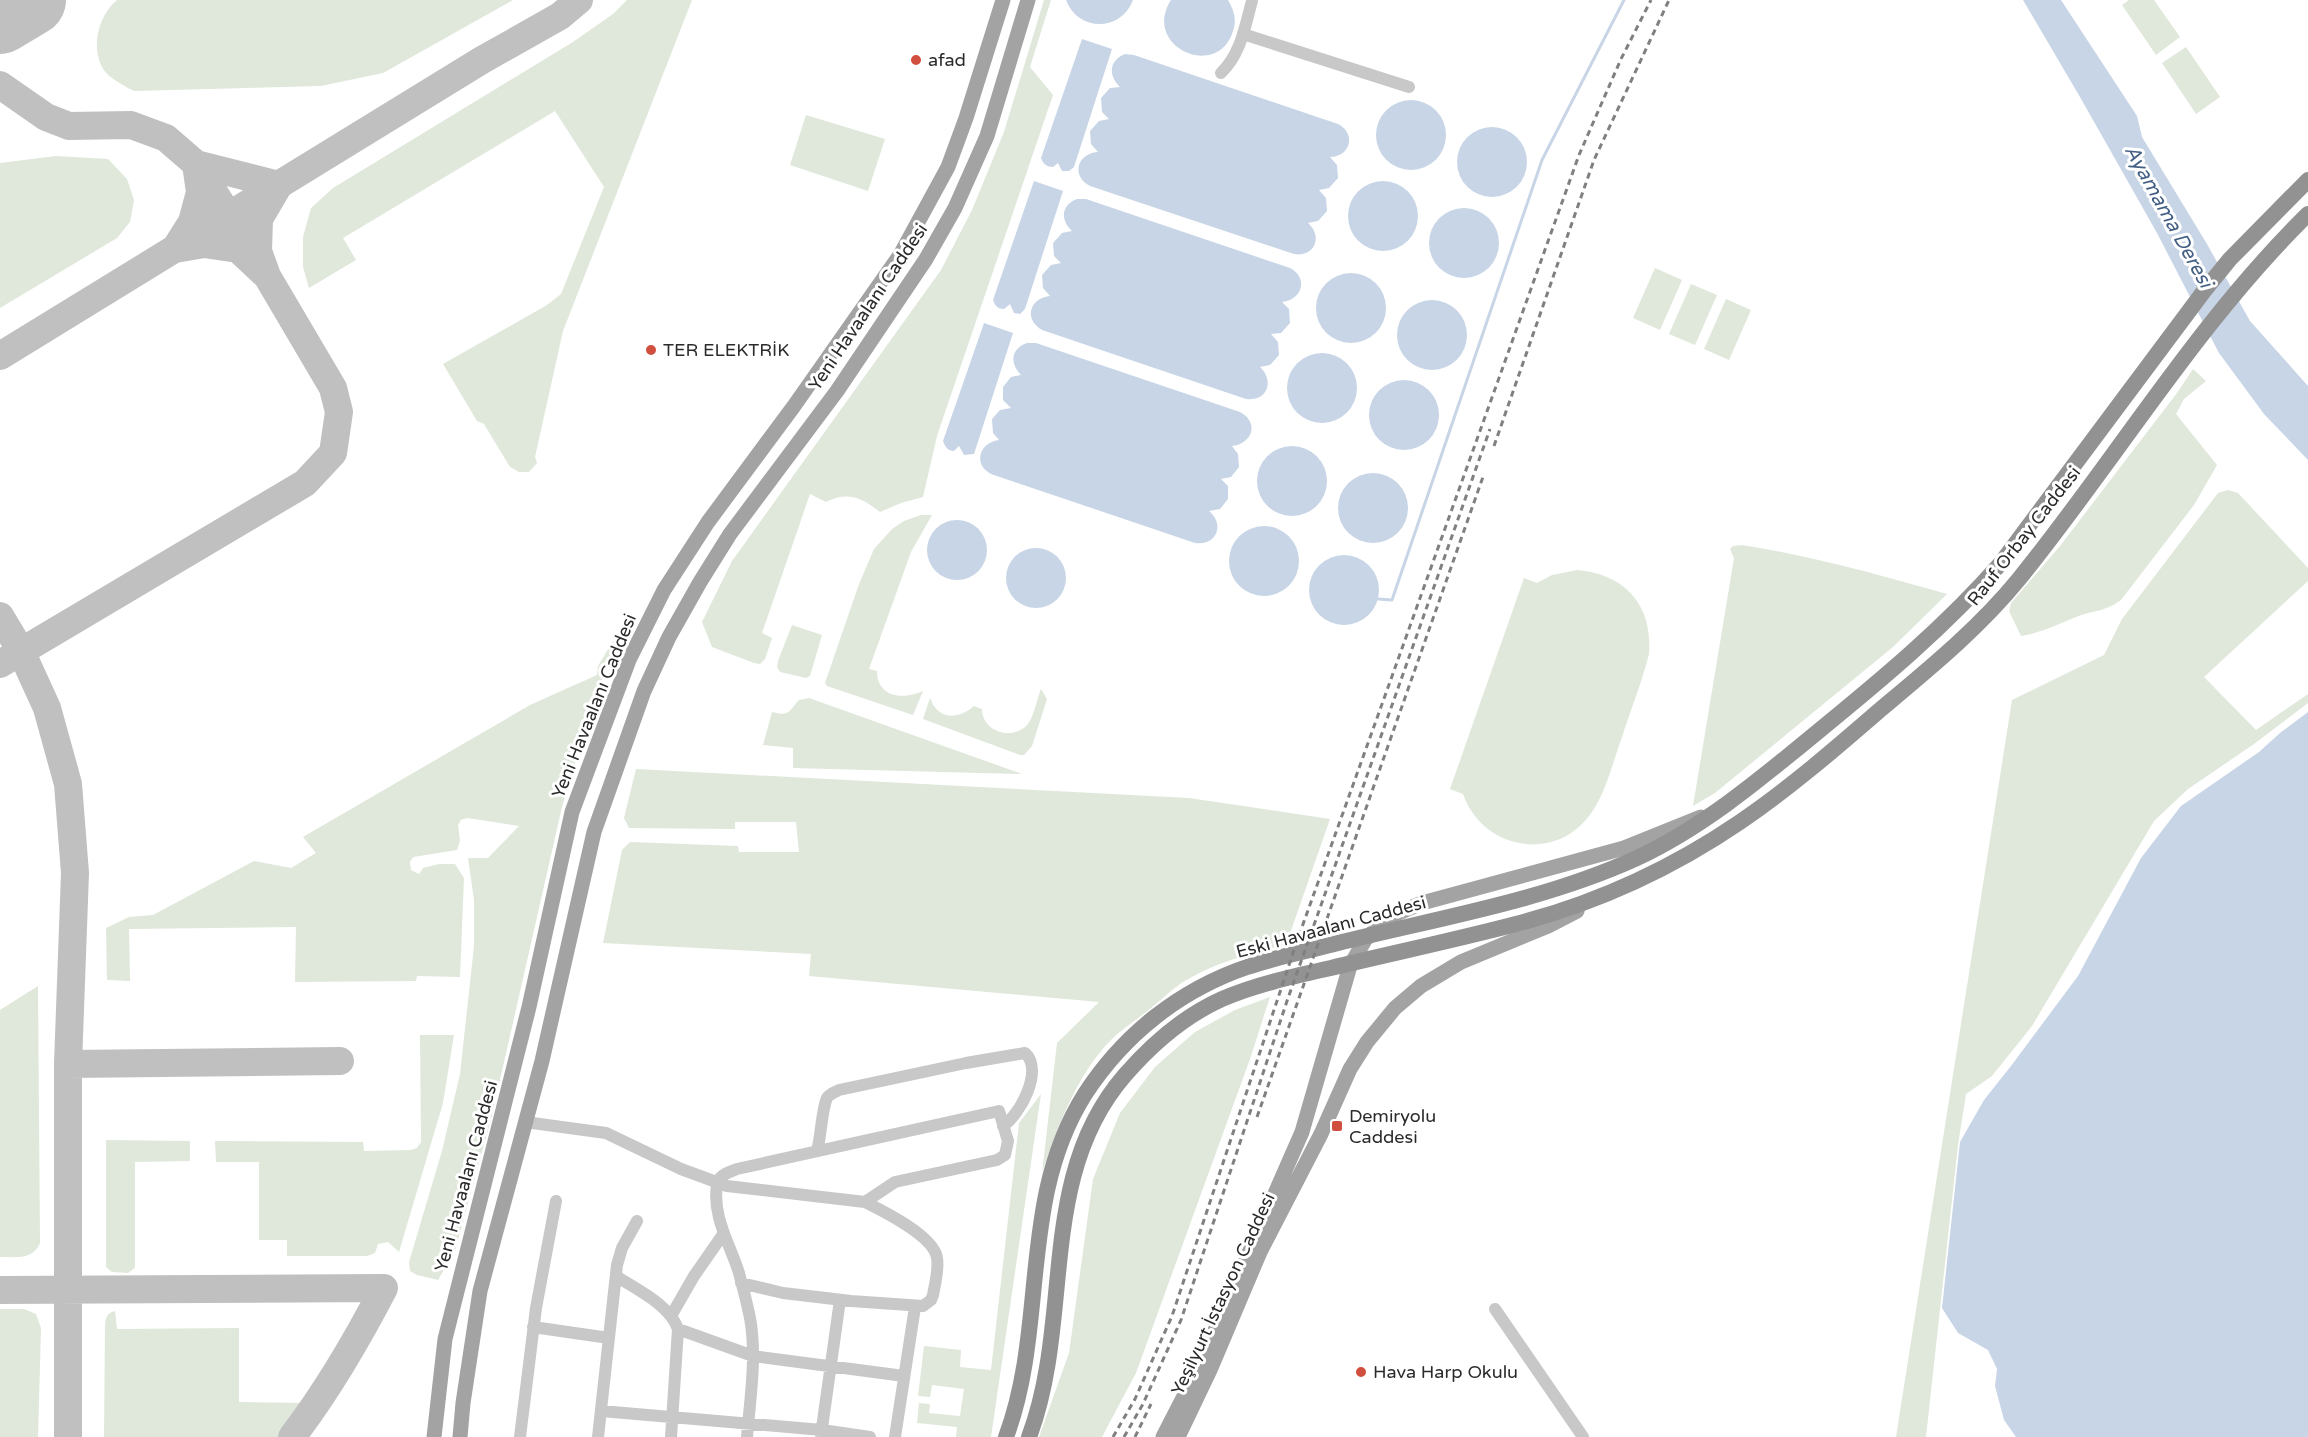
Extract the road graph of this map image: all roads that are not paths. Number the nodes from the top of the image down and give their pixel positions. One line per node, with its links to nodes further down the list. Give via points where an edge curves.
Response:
1 (1003, 0): 9 (main road, Yeni Havaalanı Caddesi, via 948,166)
2 (1028, 0): 10 (main road, Yeni Havaalanı Caddesi, via 987,136 955,208)
3 (1252, 1): 4 (street)
4 (1243, 34): 5 (street); 6 (street)
5 (1221, 73)
6 (1409, 87)
7 (2308, 180): 11 (highway, Rauf Orbay Caddesi, via 2230,259 2001,563 1959,609 1878,683 1758,782)
8 (2308, 214): 12 (highway, Rauf Orbay Caddesi, via 2199,338 2020,578 1969,634 1744,820 1675,863)
9 (903, 248): 10 (main road); 13 (main road, Yeni Havaalanı Caddesi, via 708,522 664,590 629,660 572,812)
10 (925, 262): 14 (main road, Yeni Havaalanı Caddesi, via 837,391 730,534 669,637 644,691 594,832)
11 (1714, 813): 47 (highway, Eski Havaalanı Caddesi, via 1639,857 1572,884 1246,967 1192,991 1149,1022 1126,1043 1086,1094 1051,1169 1023,1376); 49 (main road, Yeşilyurt İstasyon Caddesi, via 1624,848 1422,903 1391,916 1365,940 1350,966 1302,1132 1198,1369)
12 (1593, 900): 48 (highway, via 1521,923 1253,988 1220,1000 1169,1031 1122,1078 1104,1105 1071,1180 1051,1350); 50 (main road, Yeşilyurt İstasyon Caddesi, via 1548,926 1461,962 1421,987 1395,1008 1367,1042 1260,1252)
13 (529, 1006): 14 (main road); 15 (main road, Yeni Havaalanı Caddesi)
14 (553, 1013): 16 (main road, Yeni Havaalanı Caddesi)
15 (502, 1117): 16 (main road); 40 (main road, Yeni Havaalanı Caddesi, via 445,1339)
16 (525, 1122): 19 (street, via 606,1133); 41 (main road, Yeni Havaalanı Caddesi, via 480,1292)
17 (1003, 1126): 18 (street, via 999,1111); 18 (street, via 1026,1097 1032,1070 1025,1053 832,1093 827,1099); 21 (street, via 1008,1150 997,1160 895,1182)
18 (817, 1151): 19 (street, via 737,1169 721,1176)
19 (717, 1183): 21 (street); 23 (street, via 716,1208)
20 (556, 1201): 30 (street)
21 (865, 1202): 27 (street, via 903,1223 928,1243 938,1258 933,1295 927,1305)
22 (637, 1221): 24 (street, via 622,1248)
23 (724, 1233): 25 (street); 29 (street)
24 (616, 1276): 29 (street); 32 (street)
25 (741, 1282): 26 (street, via 783,1293); 33 (street)
26 (840, 1300): 27 (street); 34 (street)
27 (915, 1307): 35 (street)
28 (1495, 1309): 51 (street)
29 (671, 1316): 31 (street)
30 (533, 1327): 32 (street); 42 (street)
31 (678, 1329): 33 (street); 37 (street)
32 (609, 1338): 36 (street)
33 (753, 1356): 34 (street); 38 (street)
34 (831, 1366): 35 (street); 39 (street)
35 (904, 1376): 46 (street)
36 (601, 1411): 37 (street); 43 (street)
37 (672, 1418): 38 (street); 44 (street)
38 (747, 1431): 39 (street)
39 (822, 1433): 45 (street)
40 (434, 1437)
41 (460, 1437)
42 (520, 1437)
43 (598, 1437)
44 (671, 1437)
45 (870, 1437)
46 (895, 1437)
47 (1006, 1437)
48 (1029, 1437)
49 (1163, 1437)
50 (1178, 1437)
51 (1583, 1437)

